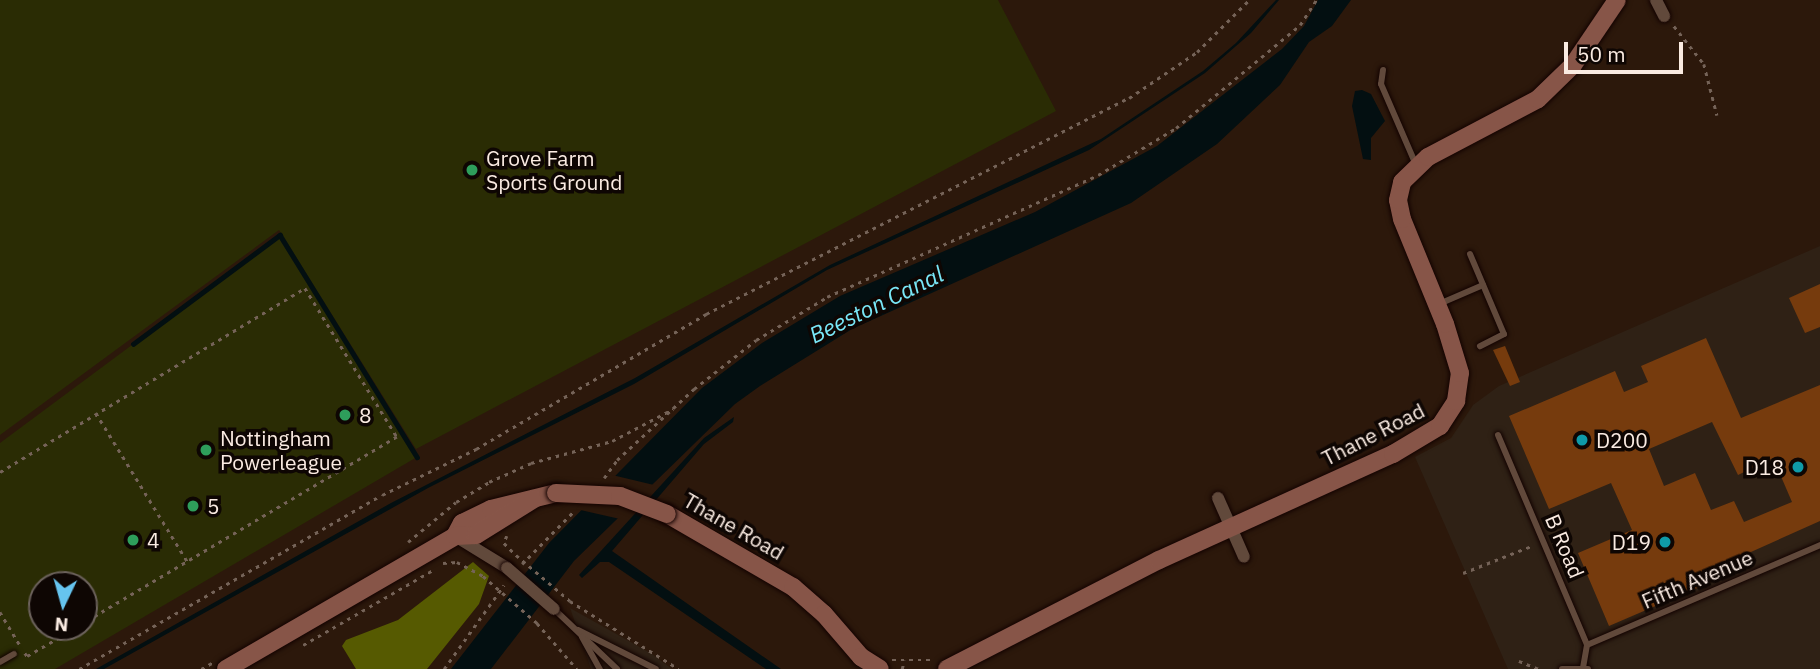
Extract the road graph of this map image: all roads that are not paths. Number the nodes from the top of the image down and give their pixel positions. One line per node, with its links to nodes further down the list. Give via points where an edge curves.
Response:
1 (1617, 0): 5 (street, via 1573,65 1538,99)
2 (1656, 0): 3 (street)
3 (1664, 16)
4 (1383, 70): 5 (lane, via 1381,84)
5 (1416, 165): 8 (street, Thane Road, via 1399,189 1399,209)
6 (1470, 254): 7 (lane)
7 (1483, 285): 8 (lane); 9 (lane, via 1504,334)
8 (1437, 305): 12 (street, Thane Road, via 1460,373 1456,401 1440,426 1393,454)
9 (1480, 346)
10 (1498, 435): 18 (lane, B Road)
11 (1218, 498): 12 (street)
12 (1231, 527): 15 (street); 21 (street, Thane Road)
13 (455, 536): 16 (street, bridge); 22 (street, Thane Road, bridge, via 476,535 534,499 556,494 620,496 667,514 793,587 824,614 860,657); 24 (street, Thane Road)
14 (1820, 545): 18 (lane, Fifth Avenue)
15 (1244, 557)
16 (554, 610): 17 (lane)
17 (578, 631): 25 (lane); 26 (lane); 27 (lane)
18 (1587, 645): 23 (lane)
19 (13, 654): 20 (lane)
20 (0, 662)
21 (943, 664)
22 (881, 665)
23 (1586, 668): 28 (lane)
24 (226, 669)
25 (600, 669)
26 (617, 669)
27 (656, 669)
28 (1562, 669)

